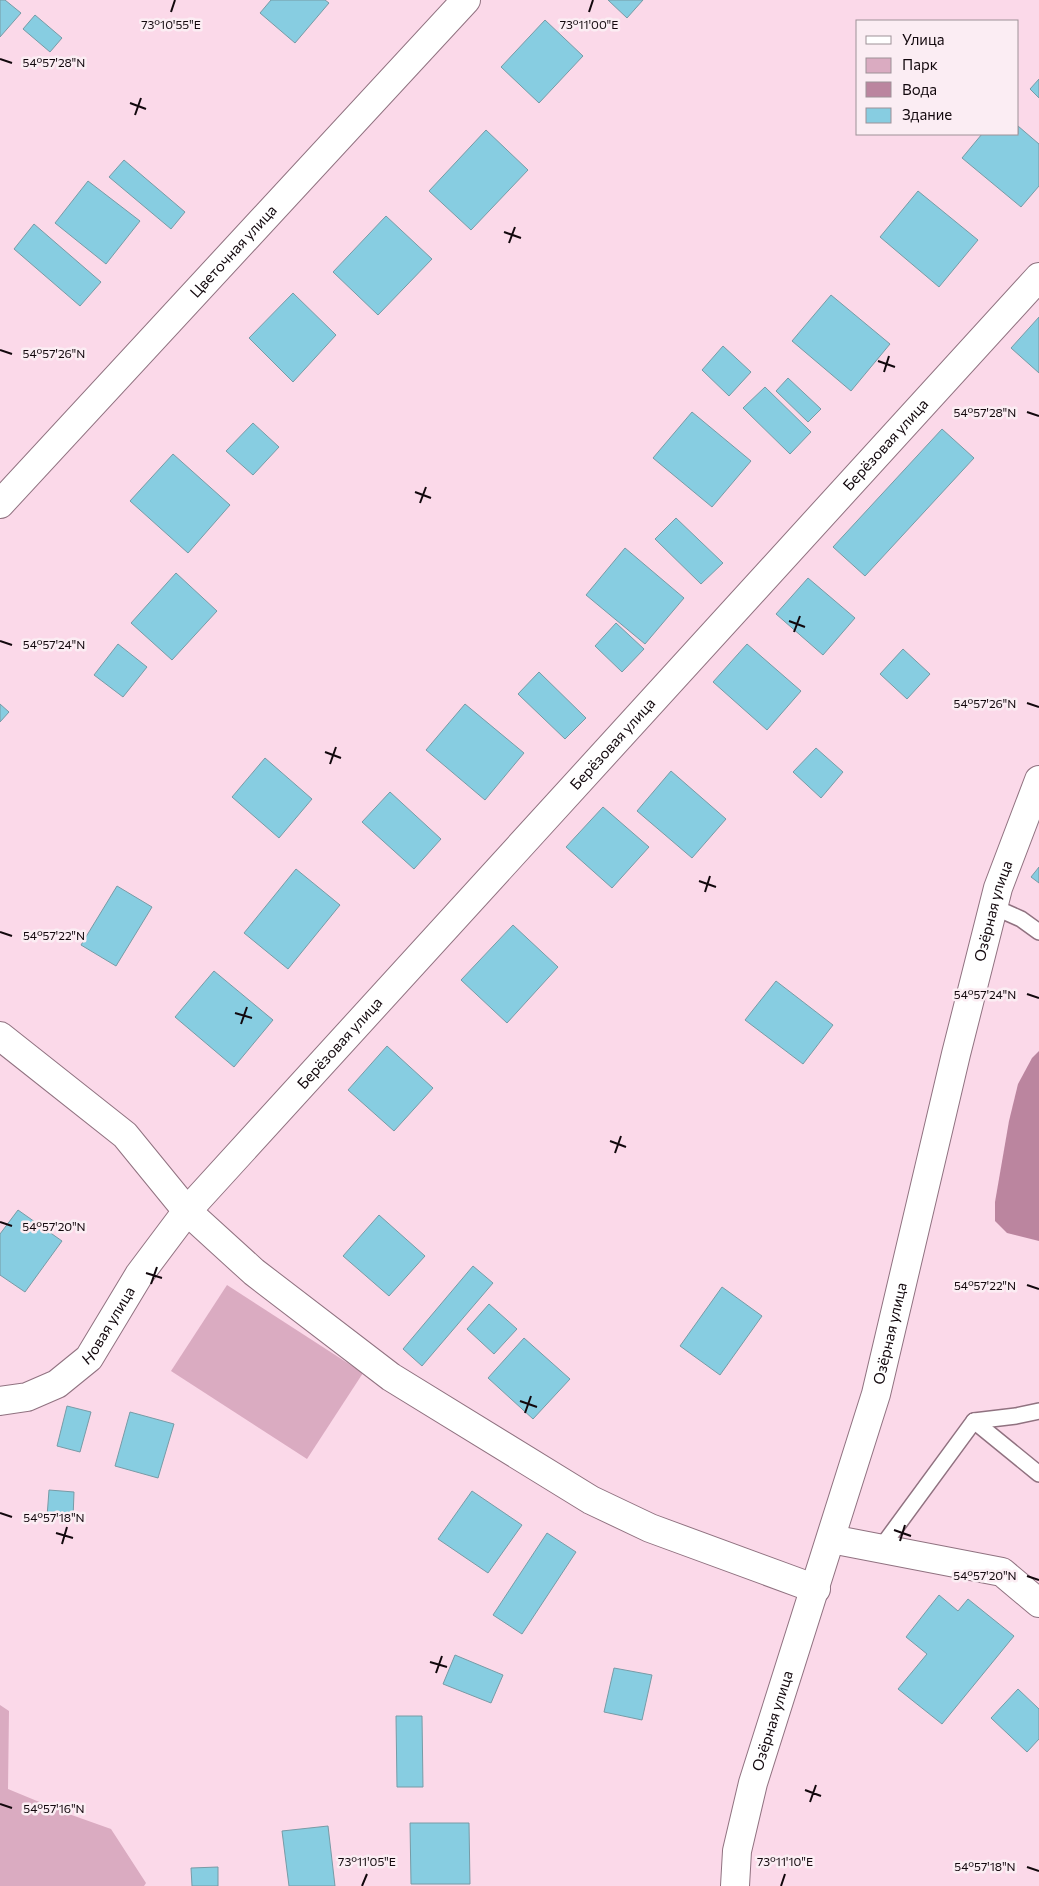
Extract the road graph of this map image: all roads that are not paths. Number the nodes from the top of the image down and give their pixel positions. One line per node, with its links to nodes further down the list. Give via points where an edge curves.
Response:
1 (466, 0): 3 (street, Цветочная улица)
2 (1039, 278): 8 (street, Берёзовая улица)
3 (0, 504)
4 (1039, 780): 5 (street, Озёрная улица, via 998,888)
5 (994, 907): 6 (lane, via 1021,919); 13 (street, Озёрная улица, via 876,1394)
6 (1039, 932)
7 (0, 1036): 8 (street, via 125,1135)
8 (187, 1211): 9 (street, Новая улица, via 139,1275 88,1358 57,1384 27,1397); 15 (street, via 254,1272 391,1377 591,1500 650,1528)
9 (0, 1401)
10 (1039, 1411): 11 (lane)
11 (974, 1421): 12 (lane); 14 (lane)
12 (1039, 1474)
13 (831, 1539): 14 (street); 15 (street, Озёрная улица)
14 (880, 1549): 16 (street, via 1002,1572)
15 (816, 1589): 17 (street, Озёрная улица, via 753,1783 736,1851)
16 (1039, 1603)
17 (735, 1886)

